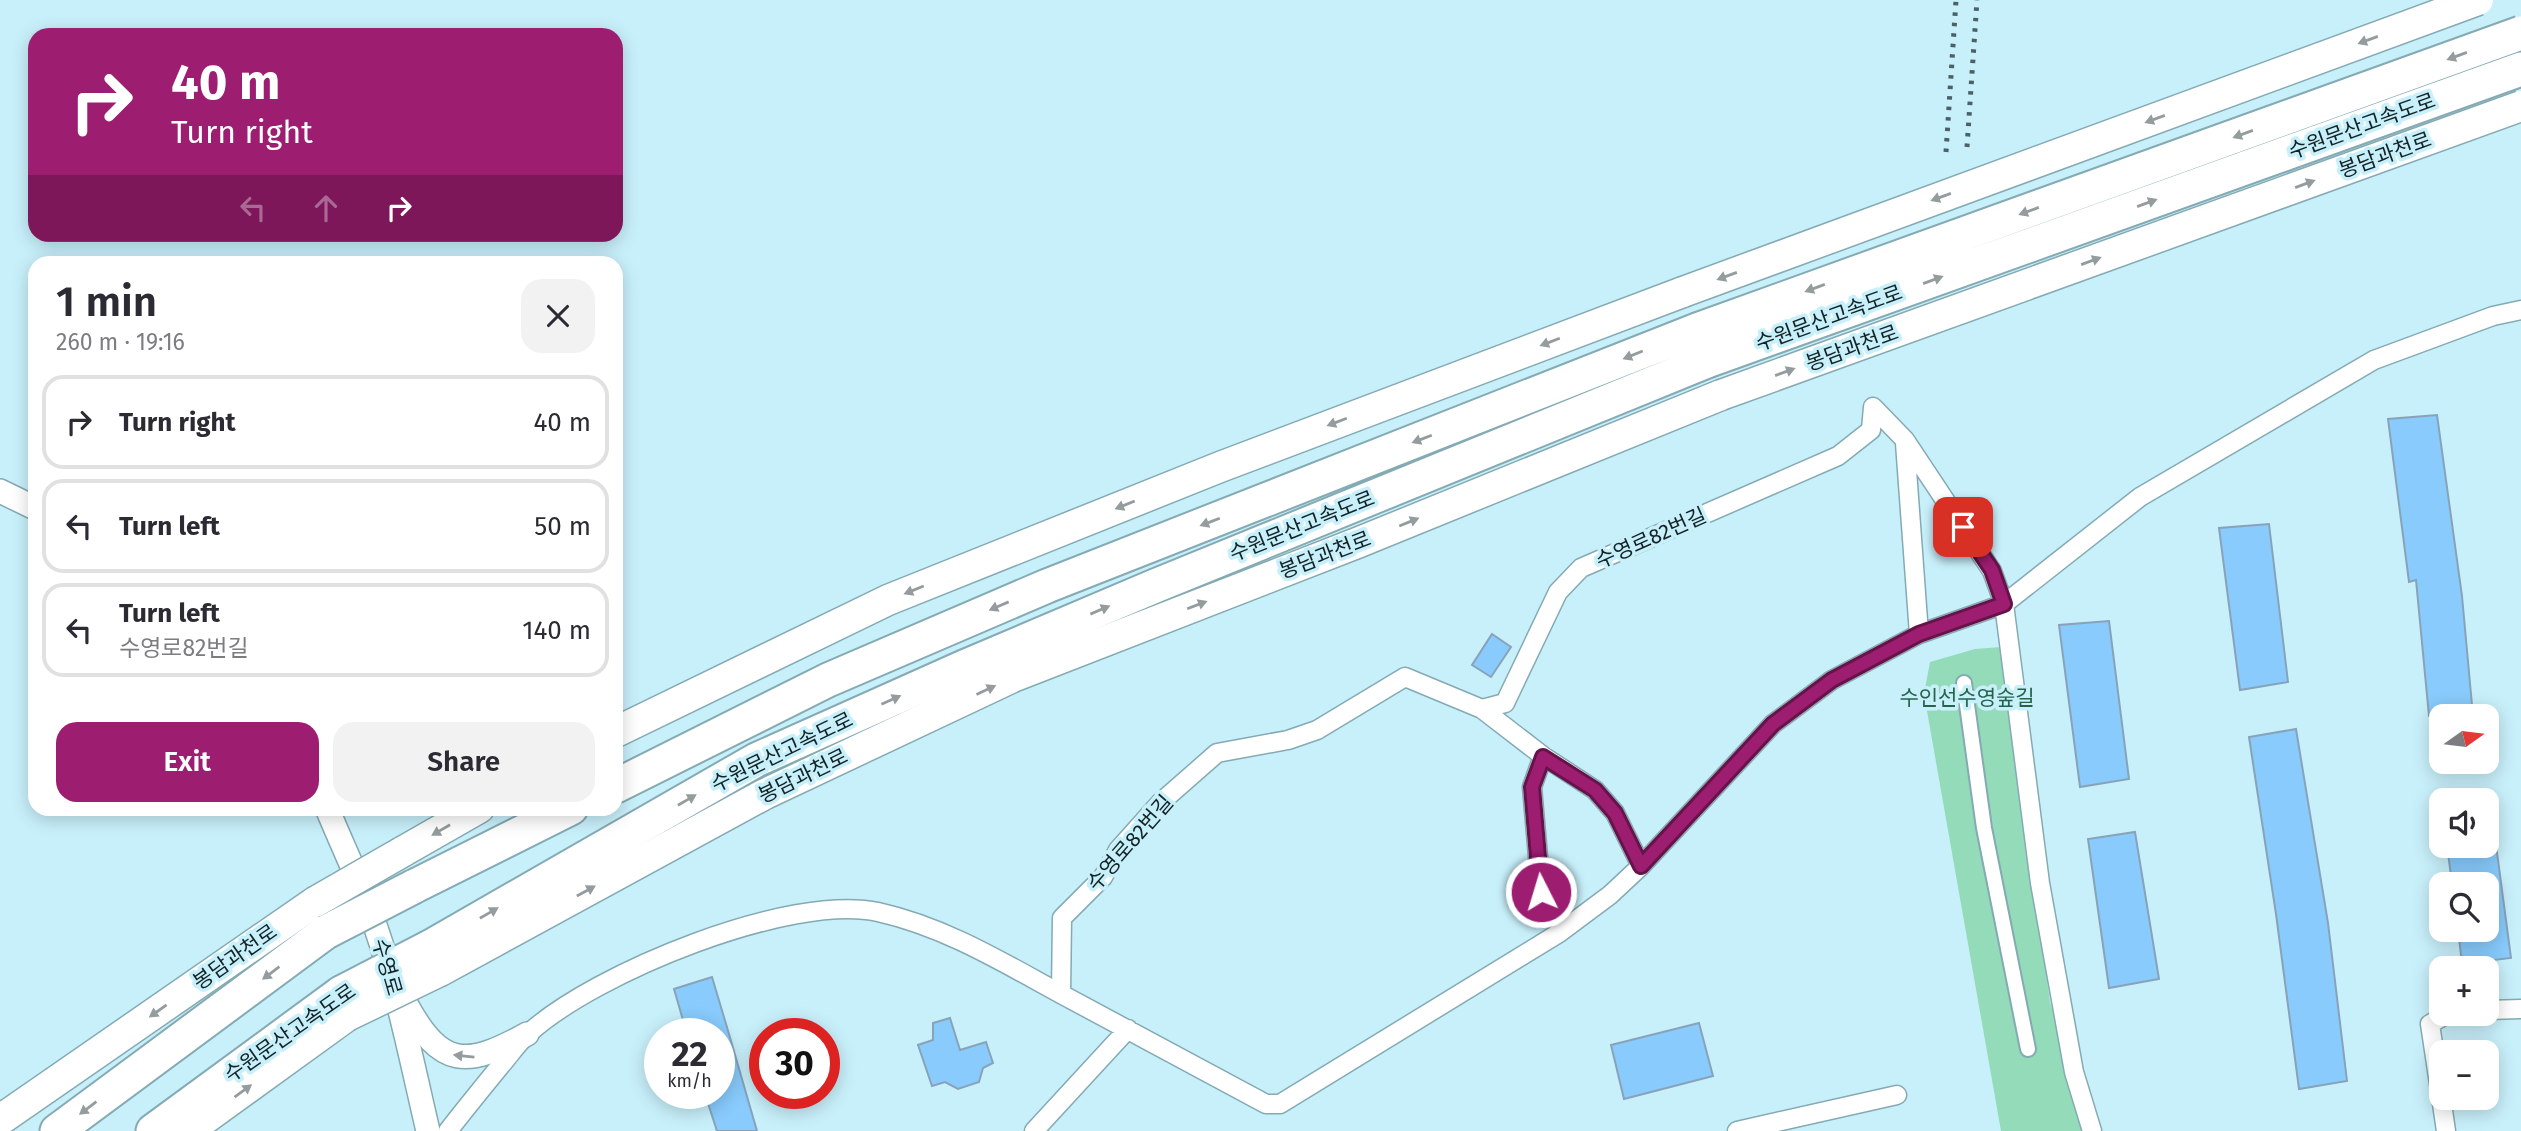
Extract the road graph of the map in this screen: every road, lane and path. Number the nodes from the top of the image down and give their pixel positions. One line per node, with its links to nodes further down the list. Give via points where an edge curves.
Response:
1 (2478, 0): 13 (highway, one-way to 13, bridge, via 1220,467 888,600)
2 (2521, 33): 15 (highway, 수원문산고속도로, one-way to 15, bridge, via 1697,330 1047,586 828,680)
3 (2521, 69): 22 (highway, 수원문산고속도로, one-way to 3, bridge, via 756,760 964,667 1707,361)
4 (2521, 106): 22 (highway, 봉담과천로, one-way to 4, bridge, via 765,794 1015,676 1721,395)
5 (2521, 310): 9 (street, via 2374,360 2140,498)
6 (1905, 440): 9 (street, 수영로82번길, via 1992,570); 10 (street); 12 (street, 수영로82번길, via 1873,407 1871,430 1839,456 1581,568 1558,592 1505,704)
7 (0, 491): 8 (street)
8 (28, 505)
9 (2004, 604): 10 (street); 41 (street, 수영로82번길, via 2040,883 2074,1072)
10 (1919, 634): 19 (street, via 1832,680 1773,724)
11 (1964, 682): 30 (street, via 1984,828)
12 (1482, 709): 14 (street); 24 (street, 수영로82번길, via 1405,677 1317,730 1217,753 1160,803 1118,850 1103,877 1062,918)
13 (623, 729)
14 (1543, 757): 19 (street, via 1595,790 1615,813); 20 (street, via 1532,787)
15 (623, 782)
16 (330, 816): 23 (street, 수영로, via 367,902)
17 (465, 816): 21 (highway, 봉담과천로, one-way to 21, bridge, via 402,852)
18 (555, 816): 21 (highway, bridge, via 413,887)
19 (1641, 866): 28 (street, via 1559,933 1276,1106)
20 (1541, 892)
21 (320, 917): 33 (highway, 봉담과천로, one-way to 33); 34 (highway, one-way to 34)
22 (435, 959): 25 (highway, 수원문산고속도로, bridge)
23 (389, 974): 29 (street, one-way to 23, via 477,1057 444,1053 429,1041); 37 (street, 수영로)
24 (1061, 994): 28 (street); 29 (street, via 944,932 876,912 843,908 779,918 717,935 617,975 560,1008)
25 (344, 1004): 35 (highway, 수원문산고속도로); 36 (highway, one-way to 25)
26 (2499, 1010): 27 (street)
27 (2521, 1010)
28 (1128, 1029): 39 (street)
29 (527, 1034): 38 (street)
30 (2028, 1049)
31 (1897, 1095): 40 (street)
32 (2443, 1110): 42 (street)
33 (0, 1120)
34 (57, 1131)
35 (153, 1131)
36 (188, 1131)
37 (428, 1131)
38 (447, 1131)
39 (1034, 1131)
40 (1737, 1131)
41 (2092, 1131)
42 (2446, 1131)

